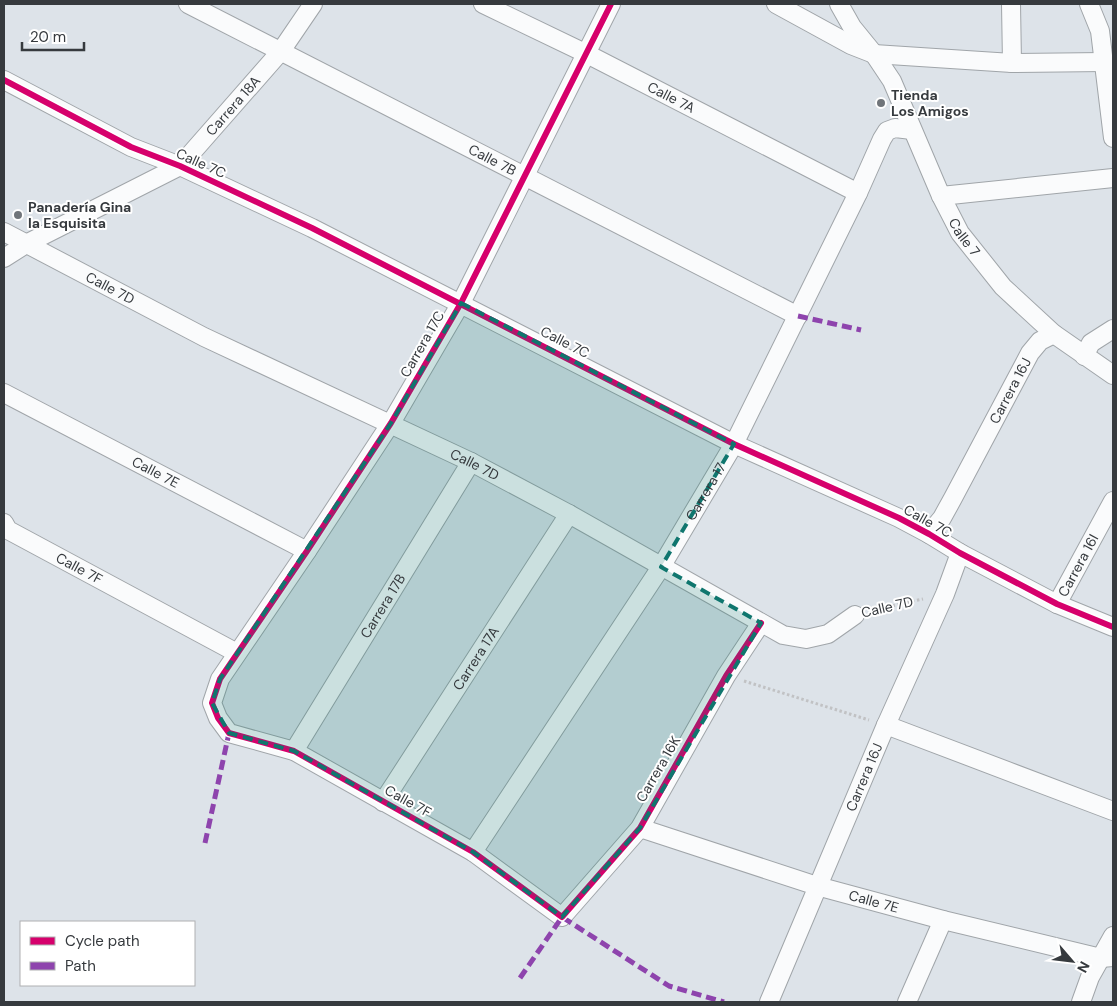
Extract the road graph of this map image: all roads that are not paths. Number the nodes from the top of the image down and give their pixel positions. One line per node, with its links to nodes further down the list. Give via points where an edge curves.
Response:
1 (188, 4): 9 (street, Calle 7B)
2 (313, 4): 9 (street, Carrera 18A)
3 (483, 4): 10 (street, Calle 7A)
4 (612, 4): 10 (street, Carrera 17C)
5 (776, 4): 11 (street)
6 (839, 4): 11 (street, Calle 7, via 852,27)
7 (1011, 4): 12 (street)
8 (1089, 4): 13 (street, via 1100,31)
9 (281, 51): 17 (street, Carrera 18A); 18 (street, Calle 7B)
10 (587, 54): 18 (street, Carrera 17C); 20 (street, Calle 7A)
11 (874, 54): 12 (street); 15 (street, Calle 7, via 892,80)
12 (1012, 62): 13 (street)
13 (1104, 62): 16 (street)
14 (4, 80): 17 (street, Calle 7C, via 131,148)
15 (912, 130): 20 (street, Carrera 17, via 895,128 884,136); 21 (street, Calle 7)
16 (1113, 138)
17 (180, 166): 23 (street, Carrera 18A); 25 (street, Calle 7C)
18 (524, 177): 25 (street, Carrera 17C); 26 (street, Calle 7B)
19 (1113, 178): 21 (street)
20 (858, 193): 26 (street, Carrera 17)
21 (940, 196): 28 (street, Calle 7, via 960,233 1003,287)
22 (4, 232): 23 (street, Calle 7D)
23 (26, 244): 24 (street, Carrera 18A); 32 (street, Calle 7D, via 204,337)
24 (4, 258)
25 (461, 303): 32 (street, Carrera 17C); 33 (street, Calle 7C)
26 (798, 316): 33 (street, Carrera 17)
27 (1113, 329): 29 (street, via 1091,343)
28 (1054, 334): 29 (street, Calle 7); 38 (street, Carrera 16J, via 1040,341 1030,353 954,498)
29 (1084, 356): 30 (street, Calle 7)
30 (1113, 375)
31 (4, 393): 39 (street, Calle 7E)
32 (391, 424): 34 (street, Calle 7D); 39 (street, Carrera 17C)
33 (734, 444): 38 (street, Calle 7C); 41 (street, Carrera 17)
34 (471, 462): 36 (street, Calle 7D); 49 (street, Carrera 17B)
35 (1113, 502): 42 (street, Carrera 16I)
36 (569, 514): 41 (street, Calle 7D); 50 (street, Carrera 17A)
37 (5, 528): 46 (street, Calle 7F)
38 (929, 534): 40 (street, Calle 7C)
39 (308, 551): 46 (street, Carrera 17C)
40 (960, 553): 42 (street, Calle 7C); 47 (street, Carrera 16J)
41 (661, 567): 44 (street, Calle 7D); 53 (street, Carrera 17)
42 (1057, 604): 45 (street, Calle 7C)
43 (855, 615): 44 (street, Calle 7D, via 828,634 806,639 783,635)
44 (761, 623): 52 (street, Carrera 16K, via 726,676)
45 (1113, 627)
46 (237, 653): 48 (street, Carrera 17C, via 220,678 212,703)
47 (886, 725): 51 (street); 54 (street, Carrera 16J)
48 (229, 733): 49 (street, Calle 7F)
49 (294, 751): 50 (street, Calle 7F)
50 (383, 802): 53 (street, Calle 7F)
51 (1113, 811)
52 (640, 828): 54 (street, Calle 7E); 55 (street, Carrera 16K)
53 (473, 852): 55 (street, Calle 7F)
54 (817, 886): 56 (street, Calle 7E); 59 (street, Carrera 16J)
55 (562, 916)
56 (943, 920): 58 (street, Calle 7E); 60 (street)
57 (1113, 936): 58 (street)
58 (1107, 957): 61 (street, via 1090,977)
59 (769, 1002)
60 (907, 1002)
61 (1081, 1002)

